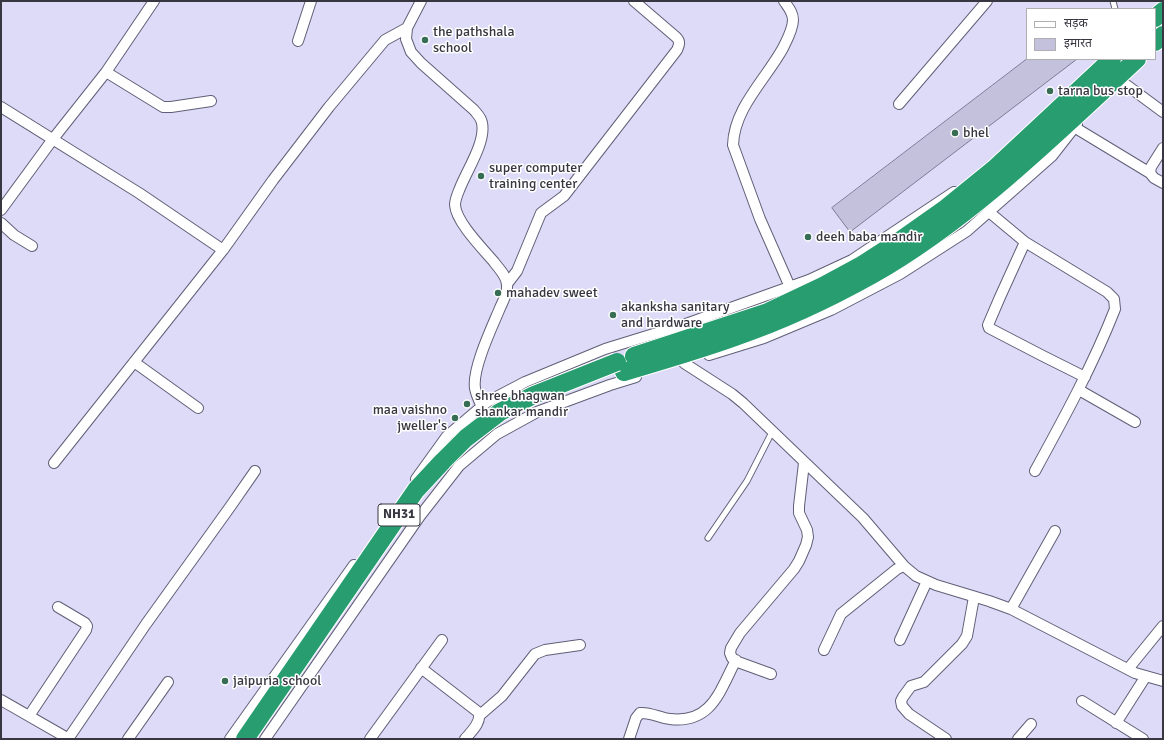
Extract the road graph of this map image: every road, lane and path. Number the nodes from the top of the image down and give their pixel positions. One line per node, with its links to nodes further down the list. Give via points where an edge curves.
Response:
1 (154, 1): 11 (street)
2 (311, 1): 8 (street)
3 (421, 1): 7 (street)
4 (634, 1): 29 (street, via 676,37 680,44 564,196 541,213 517,271)
5 (784, 1): 30 (street, via 793,15 792,27 777,58 748,101 740,117 733,145 772,248)
6 (987, 1): 15 (street)
7 (407, 28): 28 (street, via 385,40 376,50 273,180); 29 (street, via 406,39 411,52 479,116 482,124 481,137 456,197 456,213 500,270)
8 (298, 41)
9 (1111, 60): 13 (highway, NH31)
10 (1136, 60): 12 (highway, NH31)
11 (106, 72): 14 (street, via 163,107); 19 (street)
12 (1117, 78): 13 (highway, NH31); 17 (street)
13 (1096, 85): 18 (street); 30 (street, via 1047,110 965,185 852,260); 33 (highway, NH31, via 1011,173 965,211 872,275 781,320 736,337)
14 (210, 102)
15 (899, 104)
16 (1, 107): 19 (street)
17 (1163, 112)
18 (1074, 127): 21 (street); 24 (street, via 1052,156)
19 (53, 139): 23 (street); 28 (street)
20 (1163, 148): 21 (street)
21 (1150, 173): 22 (street)
22 (1163, 183)
23 (1, 210)
24 (988, 212): 26 (street); 32 (street, via 967,231 900,274 831,310 764,338)
25 (1, 223): 27 (street)
26 (1025, 242): 34 (street, via 1107,292 1114,299 1115,309); 34 (street, via 1000,296 989,328)
27 (32, 246)
28 (223, 250): 31 (street)
29 (507, 284): 36 (street, via 504,299 479,359 474,386)
30 (790, 287): 36 (street, via 686,324 605,349 525,382)
31 (134, 362): 37 (street); 41 (street)
32 (684, 363): 39 (street, via 732,394); 40 (street, via 610,385 537,412)
33 (620, 367): 74 (highway, NH31, bridge, via 534,395 500,412 466,438 416,490); 75 (highway, NH31, via 501,426 474,446 442,476)
34 (1085, 377): 35 (street)
35 (1079, 390): 38 (street); 44 (street)
36 (482, 406): 40 (street); 73 (street, via 447,436)
37 (198, 408)
38 (1136, 422)
39 (772, 432): 42 (street); 46 (lane, via 747,481)
40 (497, 434): 76 (street, via 459,466 420,516)
41 (54, 463)
42 (804, 463): 47 (street, via 863,518); 57 (street, via 799,506 807,530 806,545 794,569 740,633 730,653)
43 (255, 471): 71 (street)
44 (1035, 471)
45 (1055, 532): 51 (street)
46 (708, 538)
47 (904, 566): 48 (street); 56 (street, via 897,568 841,614)
48 (927, 581): 49 (street); 54 (street)
49 (974, 597): 51 (street); 79 (street, via 968,632 962,644 924,682 911,686 901,702 912,717)
50 (58, 607): 67 (street, via 85,623 86,630)
51 (1010, 609): 59 (street)
52 (1163, 626): 59 (street)
53 (442, 640): 58 (street)
54 (900, 640)
55 (580, 645): 66 (street, via 535,654 502,696)
56 (824, 650)
57 (736, 660): 60 (street); 78 (street, via 714,703 708,709 692,717 678,720 640,713)
58 (421, 668): 66 (street); 70 (street)
59 (1128, 669): 61 (street)
60 (771, 674)
61 (1146, 676): 62 (street); 68 (street)
62 (1163, 681)
63 (168, 682): 72 (street)
64 (1, 700): 67 (street)
65 (1082, 701): 68 (street)
66 (480, 715): 77 (street, via 476,726)
67 (29, 716): 71 (street)
68 (1116, 723): 81 (street)
69 (1031, 724): 80 (street)
70 (373, 738)
71 (68, 739)
72 (128, 739)
73 (230, 739)
74 (244, 739)
75 (259, 739)
76 (265, 739)
77 (466, 739)
78 (629, 739)
79 (946, 739)
80 (1018, 739)
81 (1143, 739)

